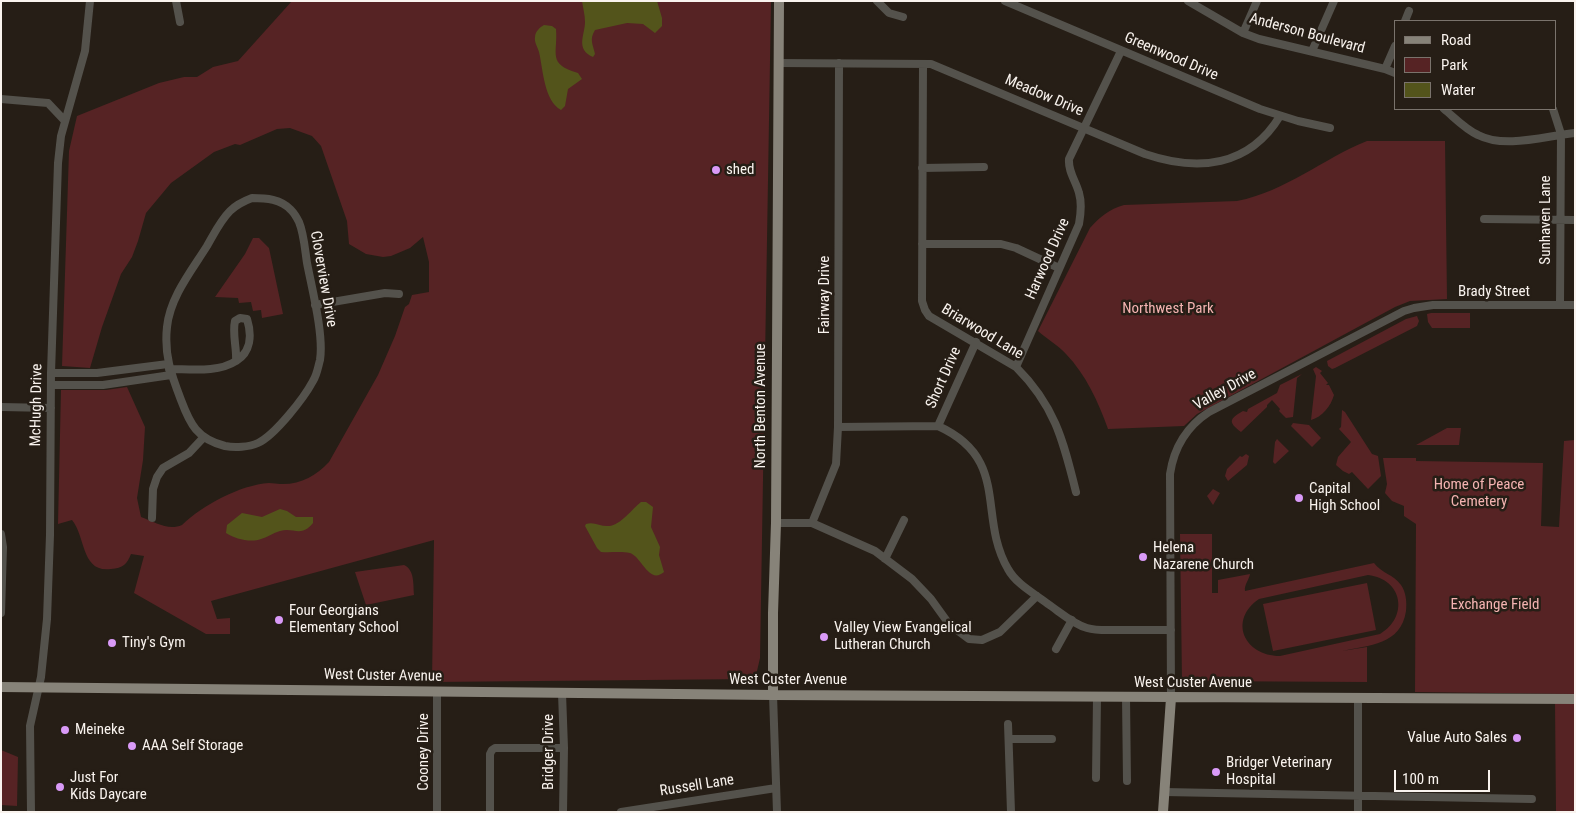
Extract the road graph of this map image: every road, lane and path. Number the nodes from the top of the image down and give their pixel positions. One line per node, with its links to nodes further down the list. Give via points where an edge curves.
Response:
1 (90, 1): 26 (street, McHugh Drive, via 84,51)
2 (176, 1): 12 (street)
3 (779, 1): 17 (main road, North Benton Avenue)
4 (877, 1): 10 (street, via 889,13)
5 (1005, 1): 15 (street, Greenwood Drive)
6 (1188, 1): 13 (street, Anderson Boulevard)
7 (1257, 1): 13 (street)
8 (1334, 1): 16 (street)
9 (1409, 12): 11 (street)
10 (903, 16)
11 (1405, 20)
12 (180, 22)
13 (1243, 33): 16 (street, Anderson Boulevard)
14 (1394, 48): 20 (street)
15 (1121, 51): 25 (street, Greenwood Drive); 27 (street, Harwood Drive)
16 (1312, 51): 20 (street, Anderson Boulevard)
17 (778, 63): 18 (street, Meadow Drive); 57 (main road, North Benton Avenue)
18 (839, 63): 19 (street, Meadow Drive); 52 (street, Fairway Drive)
19 (923, 64): 27 (street, Meadow Drive, via 931,64); 32 (street, Briarwood Lane)
20 (1385, 69): 21 (street, Anderson Boulevard)
21 (1394, 73)
22 (1, 99): 26 (street, via 48,103)
23 (1445, 110): 30 (street, via 1472,131 1496,141)
24 (1553, 110): 30 (street, Sunhaven Lane)
25 (1280, 116): 27 (street, Meadow Drive, via 1268,134 1248,150 1229,159 1200,164 1159,159); 28 (street, Greenwood Drive)
26 (65, 121): 47 (street, McHugh Drive, via 58,163)
27 (1084, 128): 37 (street, Harwood Drive, via 1069,163 1080,194 1081,215 1077,232)
28 (1330, 128)
29 (1575, 133): 30 (street)
30 (1561, 134): 34 (street, Sunhaven Lane)
31 (984, 167): 32 (street)
32 (922, 168): 36 (street, Briarwood Lane)
33 (1484, 219): 34 (street)
34 (1560, 220): 35 (street); 39 (street, Sunhaven Lane)
35 (1575, 220)
36 (922, 244): 37 (street, via 1001,244); 43 (street, Briarwood Lane, via 922,301 925,310 929,316)
37 (1059, 268): 45 (street, Harwood Drive)
38 (399, 294): 41 (street, via 385,293)
39 (1560, 305): 40 (street, Brady Street); 42 (street, Brady Street, via 1433,305)
40 (1575, 305)
41 (315, 306): 46 (street, Cloverview Drive, via 299,223 291,210 280,202 252,198 230,212 181,288 167,324); 53 (street, Cloverview Drive, via 321,348 317,372 279,426 258,443 244,446 226,446)
42 (1414, 308): 64 (street, Valley Drive, via 1209,412 1184,435 1175,451 1170,474)
43 (976, 342): 45 (street, Briarwood Lane); 51 (street, Short Drive)
44 (236, 361): 44 (street, via 246,352 249,341 248,325 243,318 235,321); 46 (street, via 217,368)
45 (1016, 367): 54 (street, Briarwood Lane, via 1038,391 1054,419)
46 (170, 369): 47 (street); 48 (street, via 103,384); 53 (street, Cloverview Drive, via 188,421)
47 (51, 373): 48 (street, McHugh Drive)
48 (51, 385): 50 (street, McHugh Drive)
49 (1, 408): 50 (street)
50 (51, 408): 67 (street, McHugh Drive, via 47,619)
51 (938, 426): 52 (street); 61 (street, via 952,432 975,454 990,489 999,553 1009,572)
52 (838, 427): 58 (street, Fairway Drive, via 836,464)
53 (203, 438): 55 (street, via 189,453 163,468 156,477)
54 (1076, 492)
55 (152, 518)
56 (904, 520): 60 (street)
57 (776, 522): 58 (street); 70 (main road, North Benton Avenue)
58 (812, 523): 60 (street)
59 (1, 534): 62 (street)
60 (885, 558): 61 (street, via 912,579 932,599 949,624 969,639 982,640 1000,632)
61 (1037, 596): 63 (street)
62 (1, 613)
63 (1072, 620): 64 (street, via 1091,629); 65 (street)
64 (1171, 630): 73 (street, Valley Drive)
65 (1056, 649)
66 (1, 687): 67 (main road, West Custer Avenue)
67 (38, 688): 68 (main road, West Custer Avenue); 86 (street, McHugh Drive, via 30,726)
68 (437, 692): 69 (main road, West Custer Avenue); 87 (street, Cooney Drive)
69 (562, 693): 70 (main road, West Custer Avenue); 79 (street, Bridger Drive)
70 (773, 695): 71 (main road, West Custer Avenue); 82 (street, North Benton Avenue)
71 (1097, 697): 72 (main road, West Custer Avenue); 80 (street)
72 (1126, 697): 73 (main road, West Custer Avenue); 81 (street)
73 (1170, 698): 74 (main road, West Custer Avenue); 83 (main road)
74 (1358, 698): 75 (main road, West Custer Avenue); 84 (street)
75 (1575, 699)
76 (1008, 724): 77 (street)
77 (1008, 739): 78 (street); 92 (street)
78 (1052, 740)
79 (564, 748): 88 (street, via 492,750); 89 (street, Bridger Drive)
80 (1096, 778)
81 (1127, 780)
82 (776, 788): 90 (street, Russell Lane); 91 (street, North Benton Avenue)
83 (1164, 792): 84 (street); 93 (main road)
84 (1358, 796): 85 (street); 94 (street)
85 (1532, 799)
86 (31, 812)
87 (437, 812)
88 (490, 812)
89 (563, 812)
90 (621, 812)
91 (776, 812)
92 (1010, 812)
93 (1163, 812)
94 (1358, 812)

